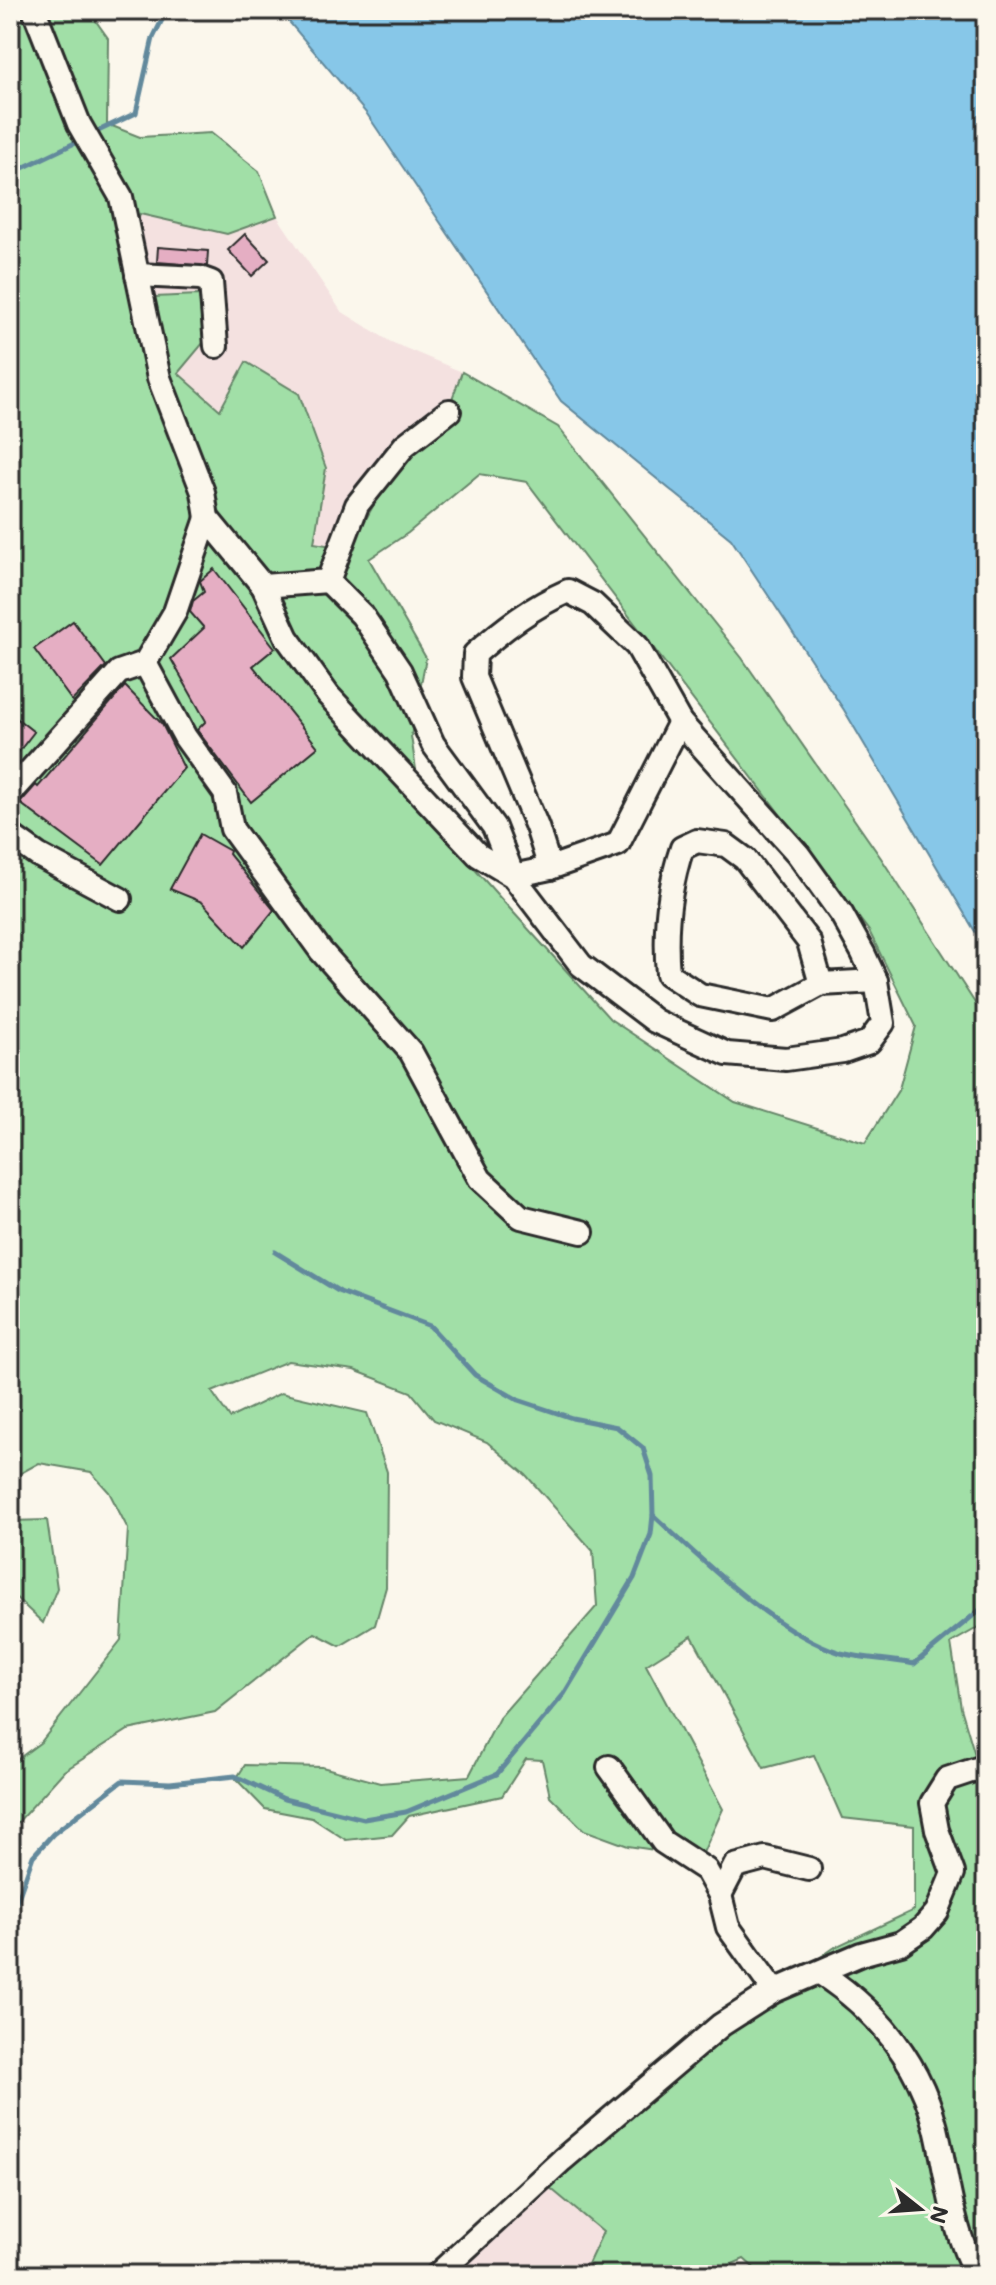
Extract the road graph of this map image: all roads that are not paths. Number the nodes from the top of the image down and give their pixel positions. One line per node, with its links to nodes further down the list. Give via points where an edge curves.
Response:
1 (34, 10): 2 (street, via 79,124 121,197)
2 (137, 275): 3 (street, via 211,282); 5 (street, via 159,378 203,492)
3 (216, 346)
4 (449, 411): 6 (street, via 405,445 357,505)
5 (207, 518): 7 (street); 8 (street, via 175,612)
6 (328, 581): 7 (street); 13 (street, via 362,615 400,671 433,744 494,827)
7 (263, 586): 13 (street, via 287,638 328,695 478,855)
8 (145, 663): 10 (street, via 119,672); 17 (street, via 185,737 225,793 232,829 321,951 411,1052 480,1179 521,1217)
9 (680, 722): 12 (street, via 618,844); 12 (street, via 637,646 593,604 568,591 519,617 475,654 474,677); 15 (street, via 798,854 842,915)
10 (10, 793)
11 (10, 835): 14 (street)
12 (550, 868): 13 (street)
13 (513, 876): 15 (street, via 581,965 655,1021 727,1054 786,1059 869,1042 883,1023)
14 (120, 899)
15 (876, 981): 16 (street)
16 (821, 984): 16 (street, via 809,942 745,859 726,845 697,841 682,848 671,880 665,942 668,974 700,995 773,1010)
17 (582, 1232)
18 (986, 1766): 22 (street, via 947,1779 932,1803 953,1873 937,1912 901,1943 861,1954)
19 (609, 1767): 21 (street, via 663,1842 706,1870)
20 (809, 1869): 21 (street, via 765,1858 735,1866)
21 (720, 1895): 23 (street, via 728,1927)
22 (822, 1974): 23 (street); 25 (street, via 855,1996 911,2064 935,2126 951,2210)
23 (774, 1991): 24 (street, via 699,2044)
24 (437, 2275)
25 (977, 2275)

